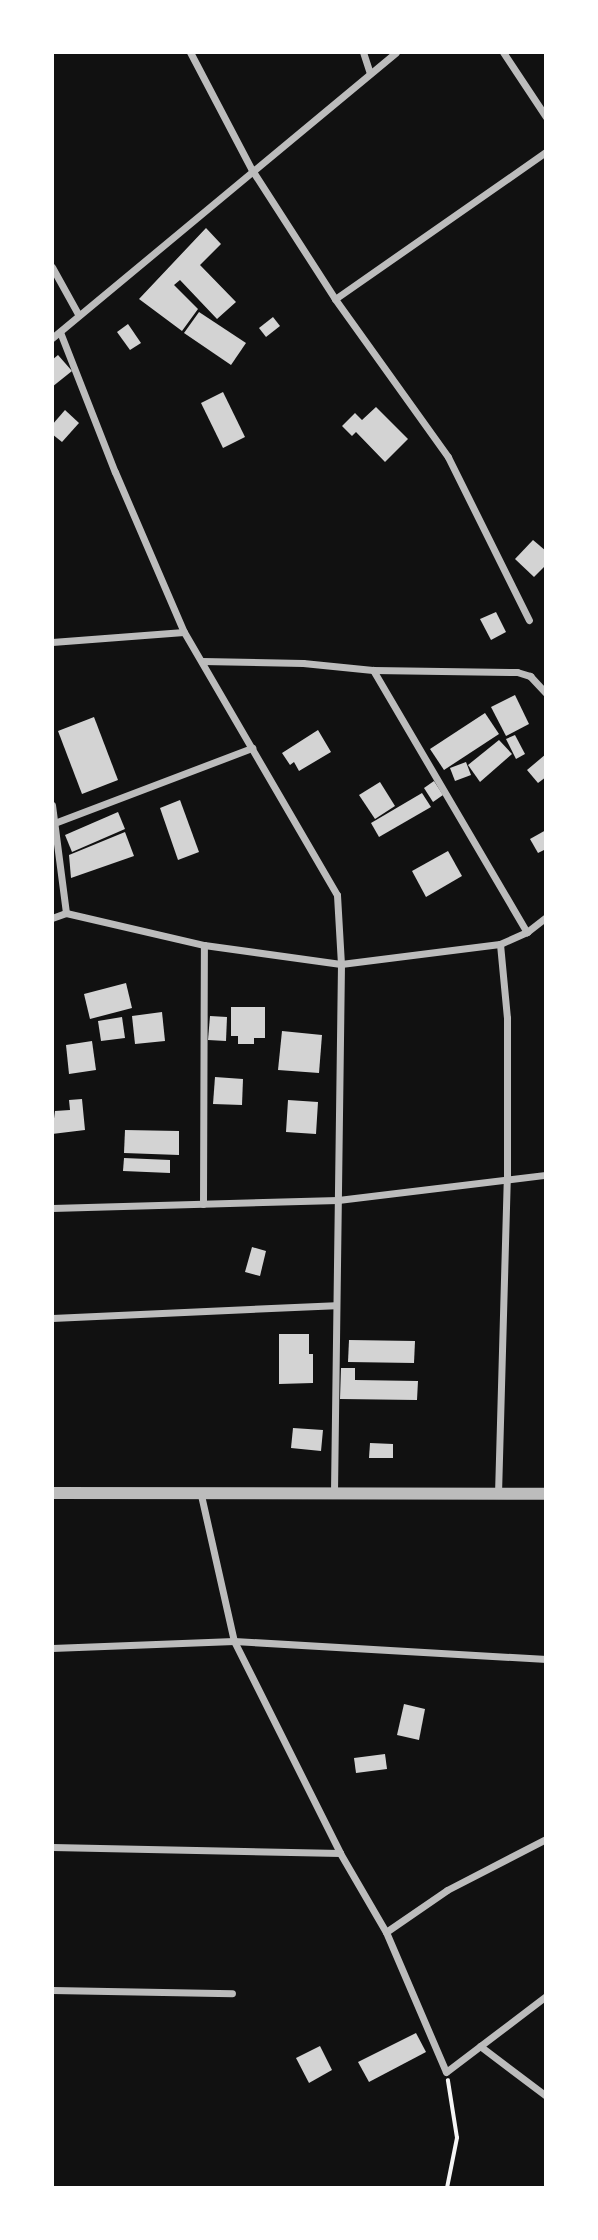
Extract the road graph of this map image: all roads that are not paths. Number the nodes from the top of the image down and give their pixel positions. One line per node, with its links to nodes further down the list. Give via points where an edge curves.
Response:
1 (190, 52): 8 (street)
2 (363, 52): 5 (street)
3 (396, 52): 5 (street)
4 (503, 52): 6 (street)
5 (370, 74): 8 (street)
6 (545, 117)
7 (545, 152): 10 (street)
8 (252, 170): 10 (street); 11 (street)
9 (52, 267): 11 (street)
10 (335, 299): 14 (street, via 448,457)
11 (78, 314): 12 (street)
12 (60, 332): 13 (street); 15 (street)
13 (52, 338)
14 (529, 620)
15 (184, 632): 16 (street); 17 (street)
16 (52, 642)
17 (202, 661): 18 (street); 20 (street)
18 (373, 670): 19 (street, via 517,672 530,676); 26 (street)
19 (545, 693)
20 (252, 748): 22 (street); 29 (street, via 337,895)
21 (52, 805): 22 (street)
22 (57, 822): 23 (street)
23 (66, 913): 25 (street); 28 (street)
24 (545, 917): 26 (street)
25 (52, 918)
26 (527, 932): 27 (street)
27 (500, 944): 29 (street); 31 (street, via 507,1018)
28 (204, 945): 29 (street); 33 (street)
29 (341, 964): 32 (street)
30 (545, 1175): 31 (street)
31 (507, 1180): 32 (street); 39 (street)
32 (338, 1200): 33 (street); 35 (street)
33 (203, 1204): 34 (street)
34 (52, 1208)
35 (335, 1305): 36 (street); 38 (street)
36 (52, 1318)
37 (52, 1493): 41 (street)
38 (334, 1493): 39 (street); 41 (street)
39 (498, 1494): 40 (street)
40 (545, 1494)
41 (201, 1495): 42 (street)
42 (234, 1641): 43 (street); 44 (street); 47 (street)
43 (52, 1648)
44 (545, 1659)
45 (545, 1839): 48 (street, via 447,1890)
46 (52, 1847): 47 (street)
47 (340, 1853): 48 (street)
48 (386, 1931): 52 (street, via 446,2072)
49 (52, 1990): 50 (street)
50 (232, 1993)
51 (545, 1996): 52 (street)
52 (480, 2046): 53 (street)
53 (545, 2096)

